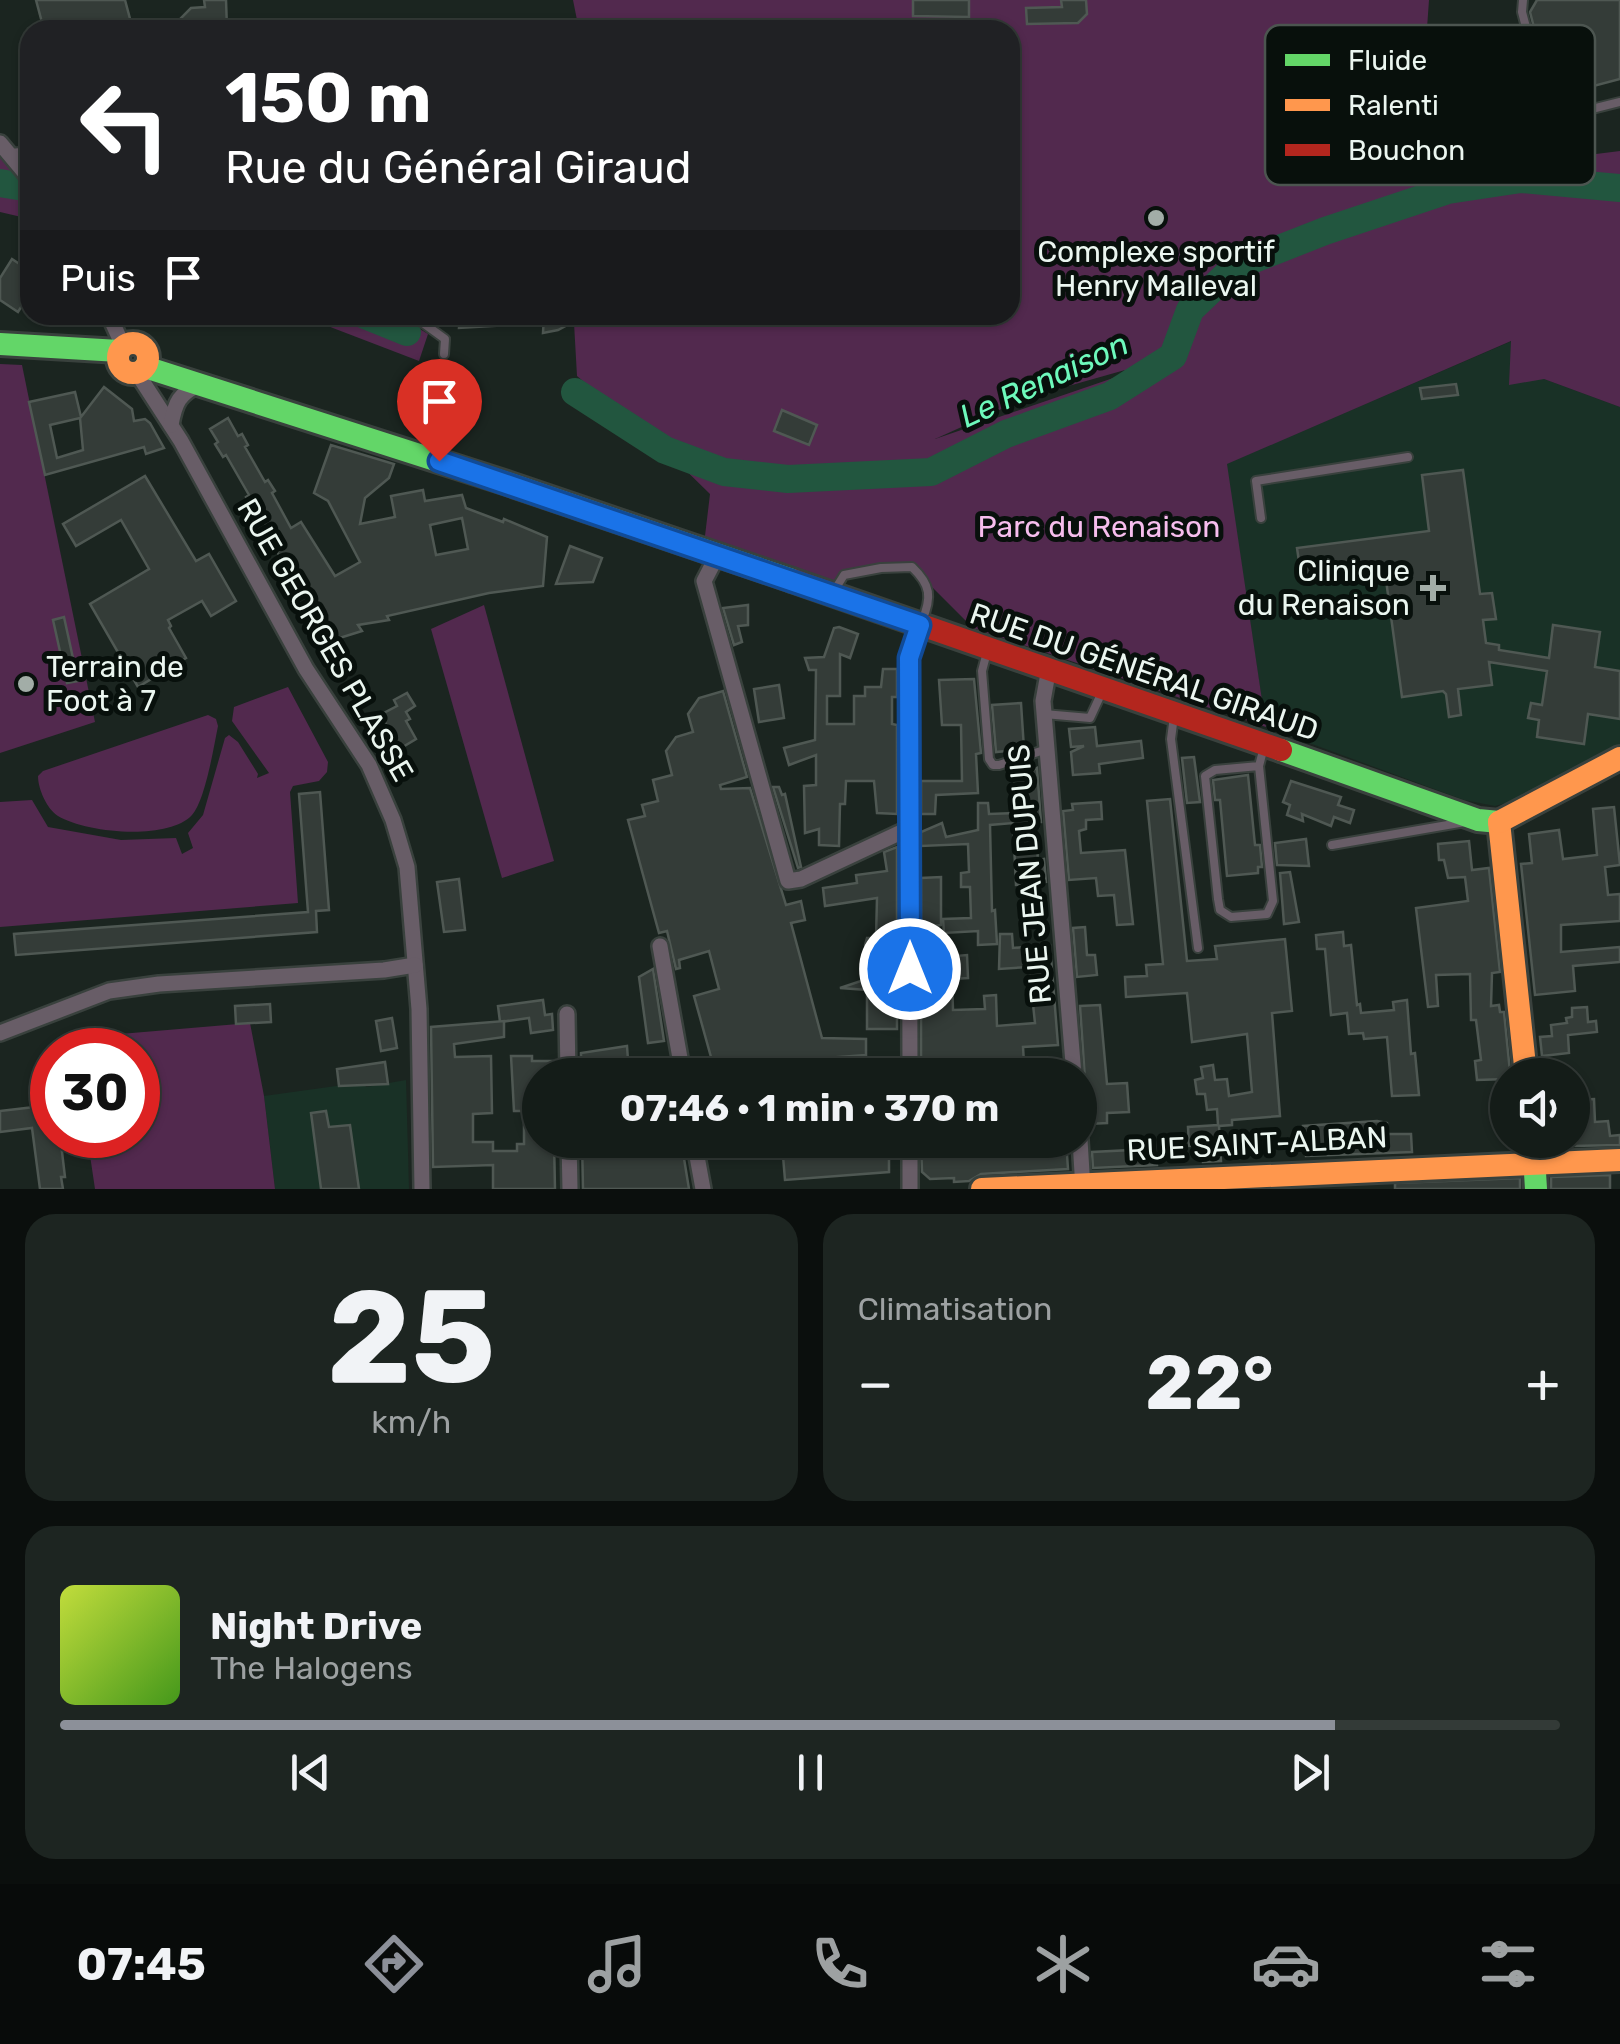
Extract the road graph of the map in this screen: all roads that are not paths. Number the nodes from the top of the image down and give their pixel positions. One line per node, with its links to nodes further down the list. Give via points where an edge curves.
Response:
1 (1523, 0): 2 (lane)
2 (1525, 25)
3 (1620, 102): 4 (lane)
4 (1595, 108)
5 (116, 325): 9 (street, RUE GEORGES PLASSE)
6 (425, 325): 8 (lane, via 445,340)
7 (0, 344): 9 (street, RUE DU GÉNÉRAL GIRAUD)
8 (444, 354)
9 (133, 358): 10 (street, RUE DU GÉNÉRAL GIRAUD); 11 (street, RUE GEORGES PLASSE)
10 (201, 382): 11 (street, via 176,402); 14 (street, RUE DU GÉNÉRAL GIRAUD)
11 (171, 426): 30 (street, RUE GEORGES PLASSE, via 306,669 369,764 407,867)
12 (1408, 457): 13 (lane, via 1256,481)
13 (1261, 518)
14 (717, 556): 15 (street, RUE DU GÉNÉRAL GIRAUD); 26 (street, via 704,582 788,881)
15 (832, 595): 16 (street, RUE DU GÉNÉRAL GIRAUD); 16 (lane, via 844,574 912,567 926,580 931,600)
16 (920, 625): 17 (street, RUE DU GÉNÉRAL GIRAUD); 26 (street, via 909,658)
17 (988, 648): 18 (street, RUE DU GÉNÉRAL GIRAUD); 22 (lane, via 982,671 989,759 999,765)
18 (1049, 668): 19 (street, RUE DU GÉNÉRAL GIRAUD); 21 (street, RUE JEAN DUPUIS)
19 (1104, 688): 20 (street, RUE DU GÉNÉRAL GIRAUD); 21 (lane, via 1090,718)
20 (1175, 712): 23 (street, RUE DU GÉNÉRAL GIRAUD); 29 (lane, via 1171,739)
21 (1044, 714): 22 (street, RUE JEAN DUPUIS)
22 (1047, 750): 36 (street, RUE JEAN DUPUIS)
23 (1262, 756): 23 (lane, via 1205,776 1220,910 1231,917 1266,914 1273,901); 25 (street, RUE DU GÉNÉRAL GIRAUD)
24 (1620, 758): 25 (street)
25 (1488, 821): 27 (lane); 37 (street)
26 (910, 828): 35 (street)
27 (1332, 845)
28 (660, 946): 34 (street)
29 (1198, 948)
30 (415, 965): 32 (street, via 109,991); 47 (street, RUE GEORGES PLASSE)
31 (567, 1014): 33 (street)
32 (0, 1033)
33 (568, 1058)
34 (680, 1058)
35 (910, 1058)
36 (1073, 1058)
37 (1523, 1058)
38 (1590, 1157): 45 (street, RUE SAINT-ALBAN)
39 (569, 1158): 48 (street)
40 (697, 1158): 49 (street)
41 (910, 1158): 50 (street)
42 (1081, 1158): 46 (street)
43 (1490, 1158): 46 (street, RUE SAINT-ALBAN)
44 (1534, 1158): 52 (street)
45 (1620, 1160)
46 (1083, 1186): 51 (street, RUE SAINT-ALBAN)
47 (422, 1189)
48 (570, 1189)
49 (703, 1189)
50 (910, 1189)
51 (986, 1189)
52 (1536, 1189)

